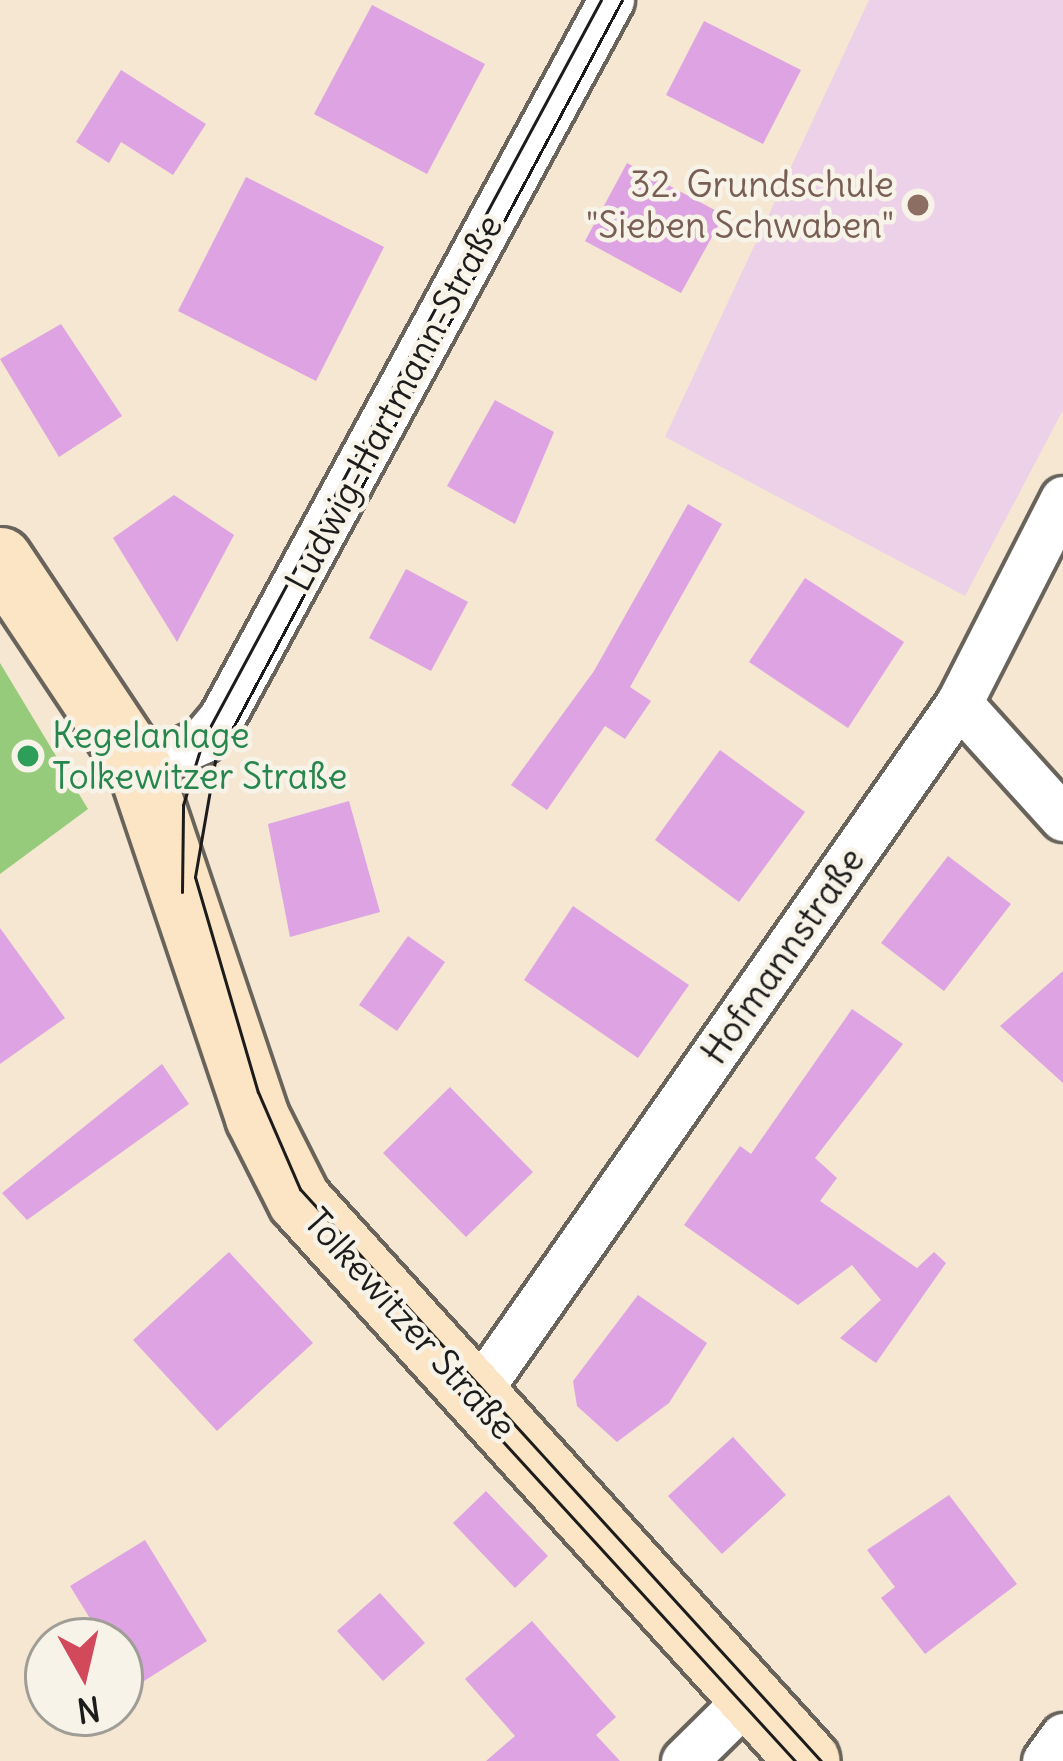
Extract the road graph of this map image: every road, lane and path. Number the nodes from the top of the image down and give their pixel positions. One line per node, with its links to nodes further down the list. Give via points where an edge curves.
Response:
1 (611, 0): 5 (street, Ludwig-Hartmann-Straße, via 222,717 203,740)
2 (1063, 500): 4 (street, Hofmannstraße)
3 (0, 560): 5 (main road, Tolkewitzer Straße)
4 (959, 704): 6 (street); 7 (street, Hofmannstraße)
5 (140, 769): 7 (main road, Tolkewitzer Straße, via 273,1157 323,1235)
6 (1063, 818)
7 (475, 1396): 8 (main road, Tolkewitzer Straße)
8 (751, 1695): 10 (street); 11 (main road, Tolkewitzer Straße)
9 (1063, 1736): 12 (street)
10 (685, 1761)
11 (808, 1761)
12 (1045, 1761)

